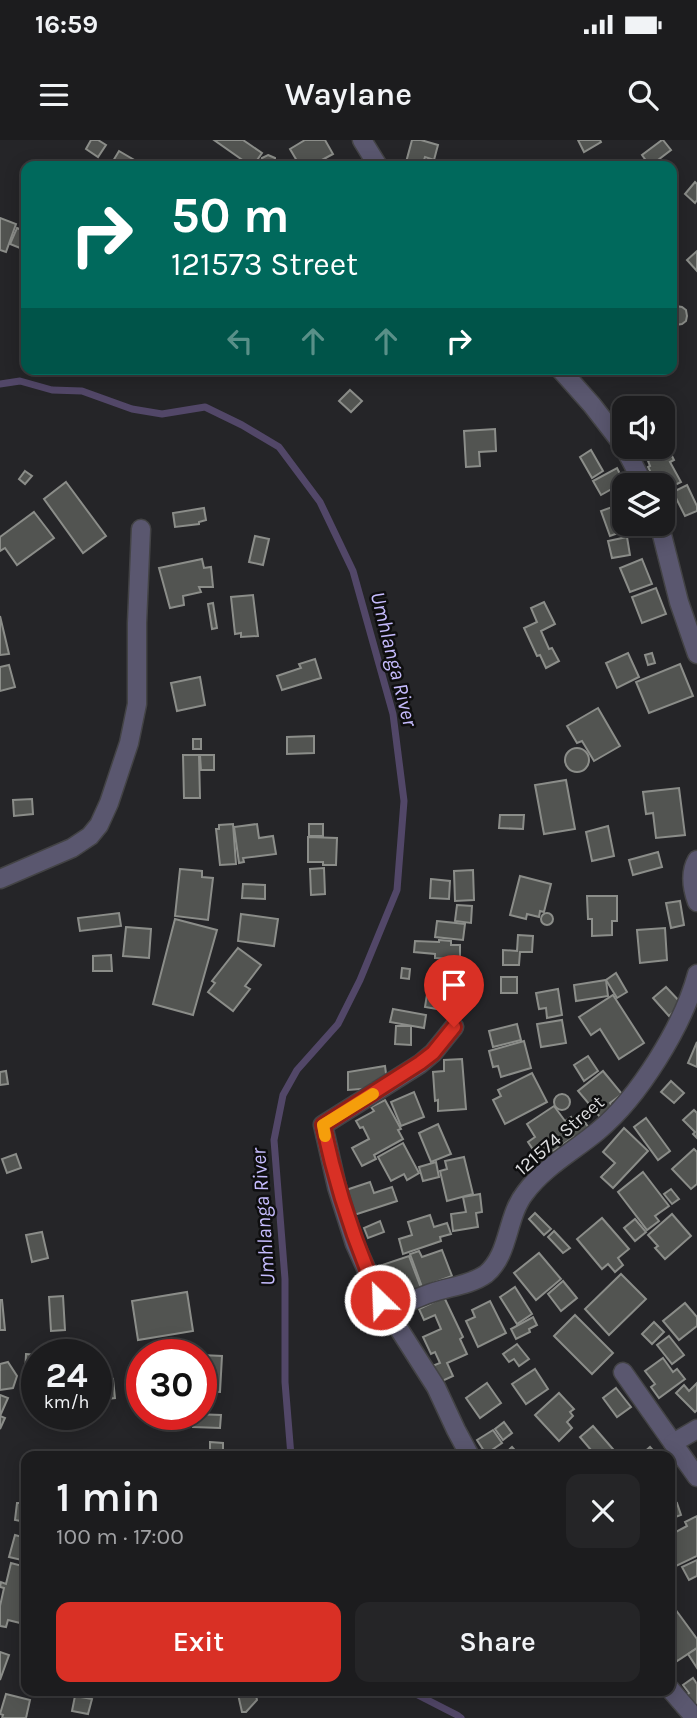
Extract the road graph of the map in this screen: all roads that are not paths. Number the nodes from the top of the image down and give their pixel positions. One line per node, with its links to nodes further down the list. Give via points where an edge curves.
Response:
1 (362, 140): 2 (street)
2 (375, 161)
3 (565, 375): 4 (street, via 623,445)
4 (638, 473)
5 (141, 529): 9 (street, via 137,704 109,803 90,836)
6 (663, 536): 7 (street, via 678,602)
7 (697, 654)
8 (697, 860): 10 (street, via 692,883)
9 (0, 879)
10 (697, 902)
11 (697, 974): 13 (street, 121574 Street, via 671,1037 616,1116 525,1192 493,1267 473,1281)
12 (454, 1027): 13 (street, via 420,1063 323,1125 355,1244)
13 (386, 1312): 17 (street, via 436,1387)
14 (623, 1372): 16 (street)
15 (697, 1429): 16 (street)
16 (673, 1443): 18 (street)
17 (467, 1451)
18 (697, 1477)
19 (675, 1695): 20 (street)
20 (695, 1718)

